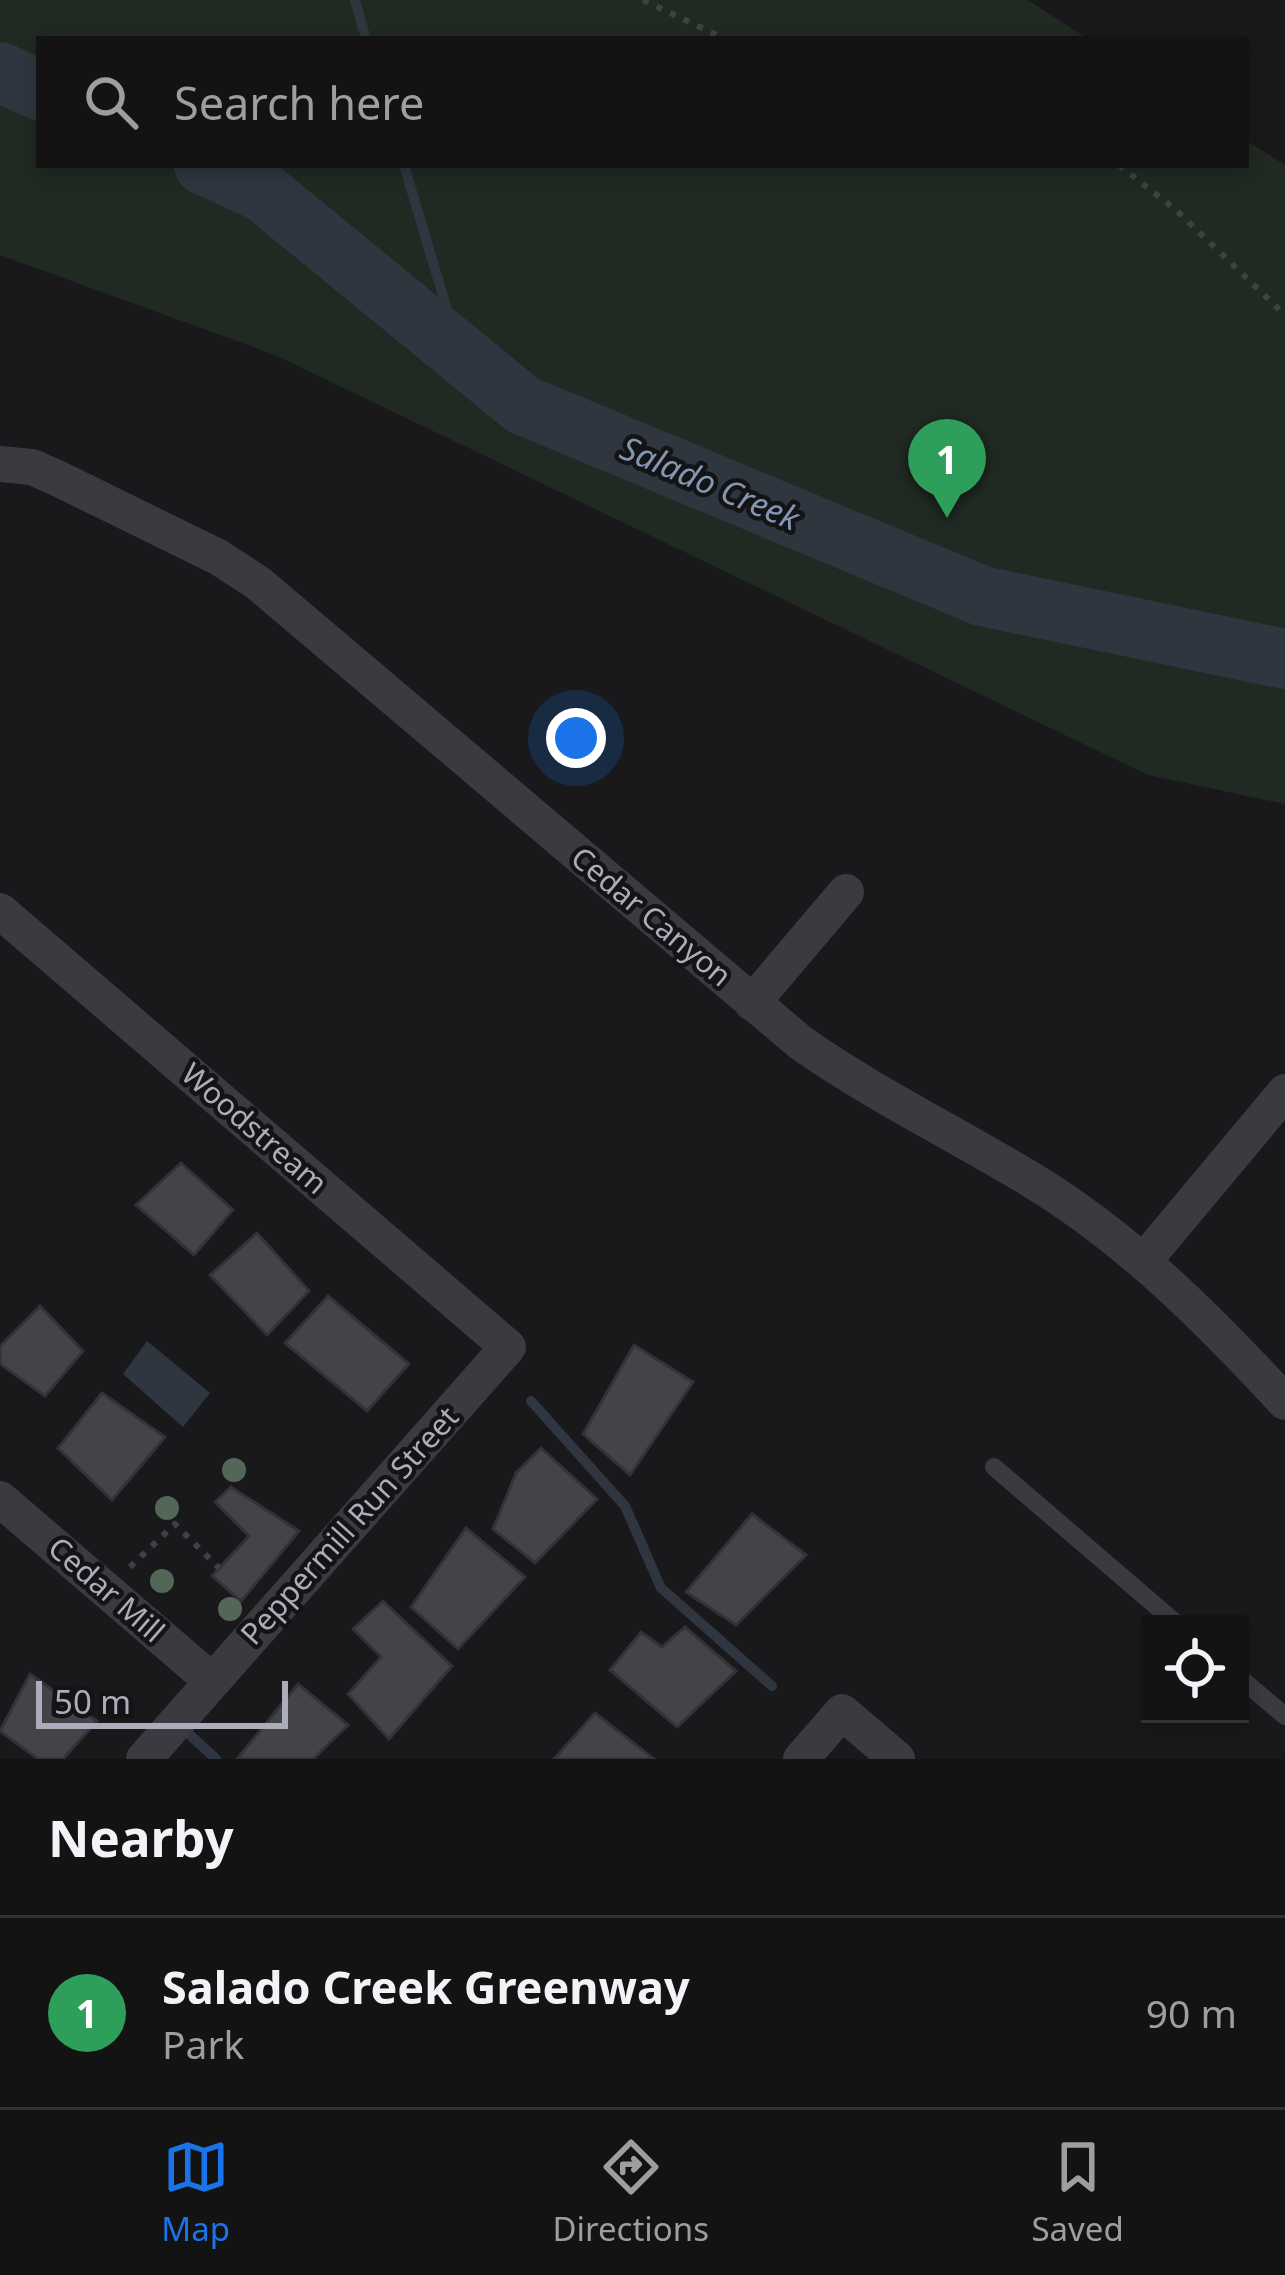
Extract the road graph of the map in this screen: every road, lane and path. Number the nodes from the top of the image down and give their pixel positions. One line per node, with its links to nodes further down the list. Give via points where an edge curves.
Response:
1 (643, 0): 2 (path)
2 (719, 36)
3 (1123, 168): 4 (path)
4 (1285, 315)
5 (0, 464): 8 (street, Cedar Canyon, via 59,479 258,583)
6 (846, 892): 8 (street)
7 (0, 911): 11 (street, Woodstream)
8 (752, 1004): 10 (street, Cedar Canyon, via 853,1079 1033,1181)
9 (1285, 1092): 10 (street)
10 (1143, 1262): 12 (street, Cedar Canyon)
11 (508, 1347): 18 (street, Peppermill Run Street)
12 (1285, 1402)
13 (994, 1467): 17 (lane)
14 (0, 1498): 16 (street, Cedar Mill)
15 (219, 1568): 16 (path, via 175,1524)
16 (106, 1591): 18 (street, Cedar Mill)
17 (1167, 1615)
18 (212, 1681): 21 (street, Peppermill Run Street)
19 (1249, 1686): 20 (lane)
20 (1285, 1716)
21 (144, 1759)
22 (801, 1759): 23 (street, via 842,1712)
23 (897, 1759)

